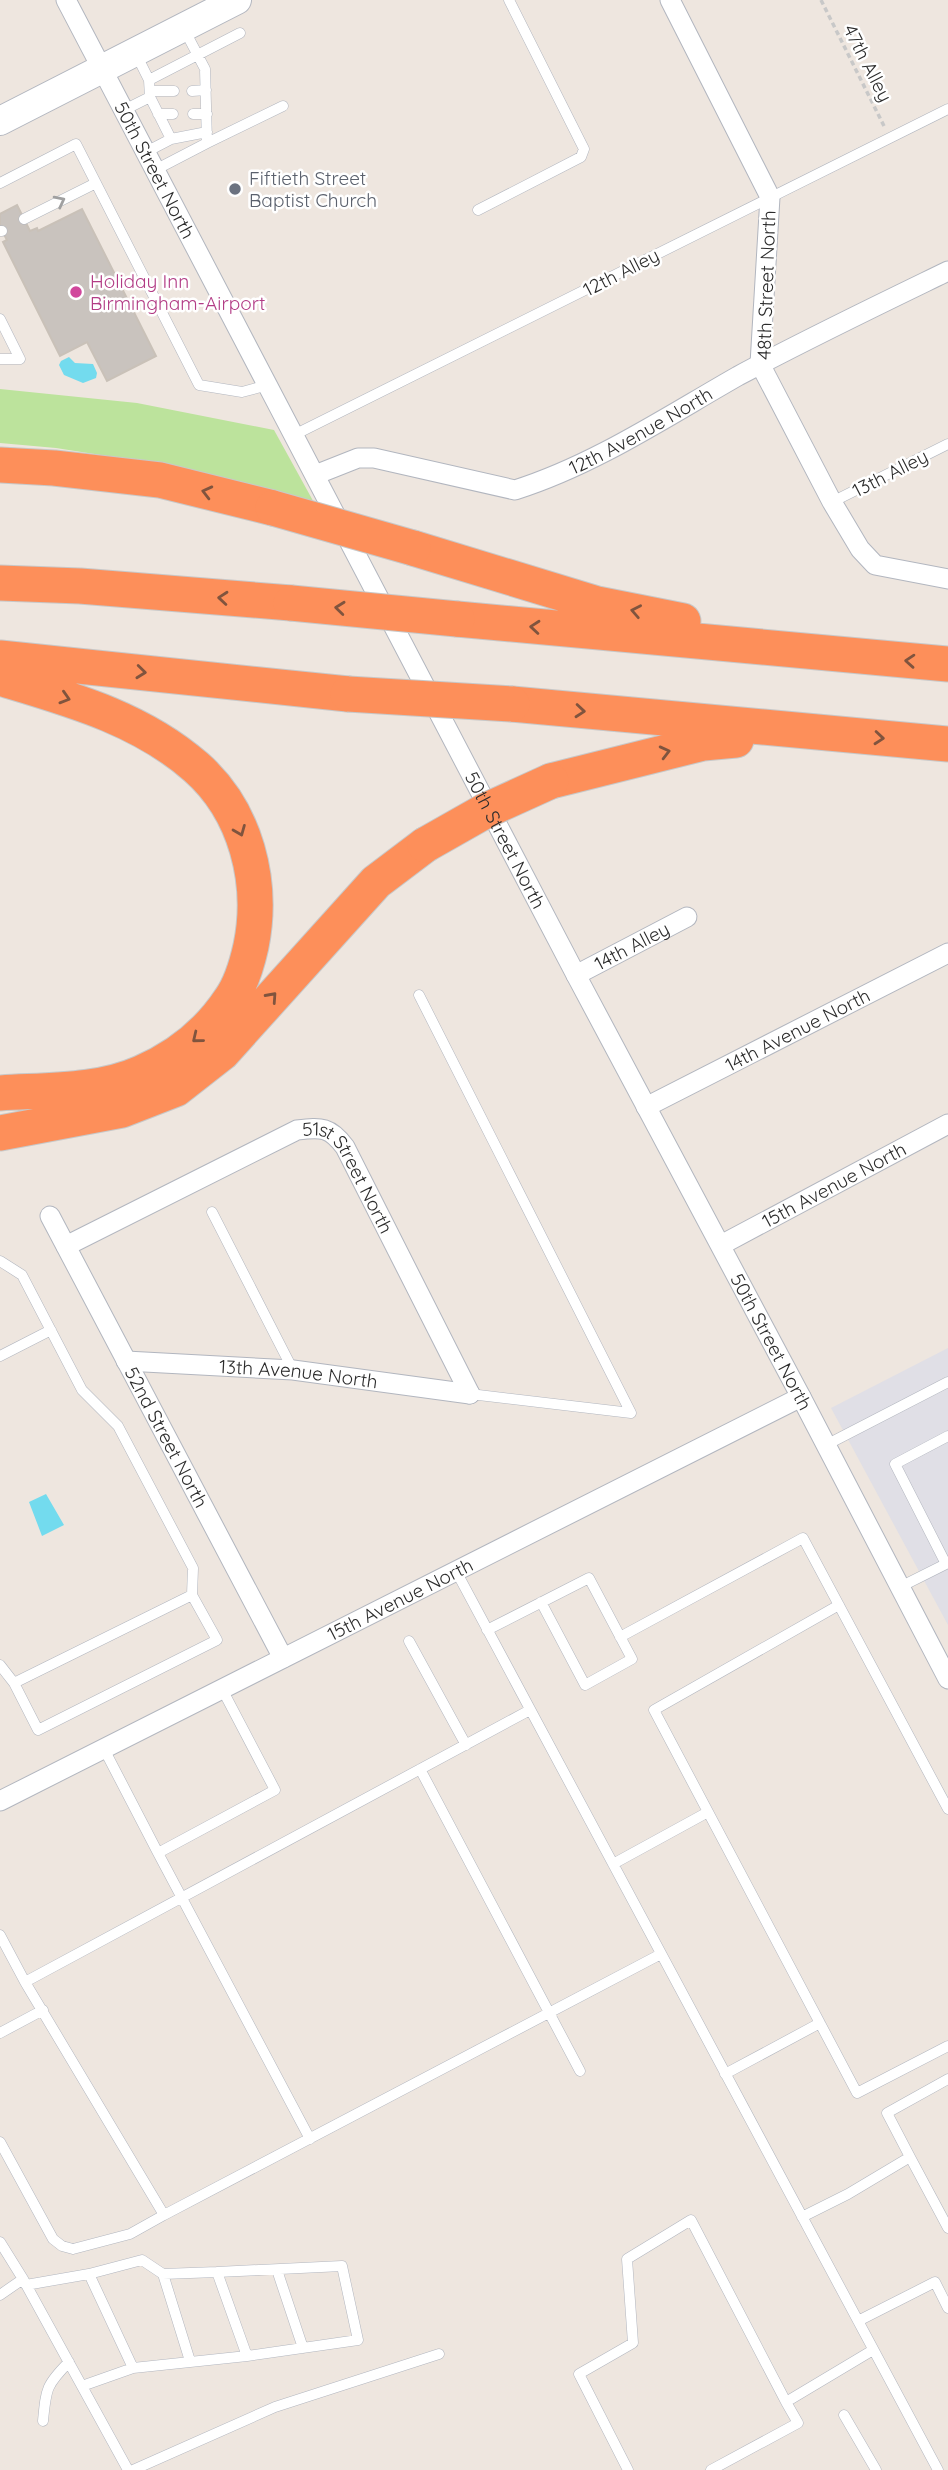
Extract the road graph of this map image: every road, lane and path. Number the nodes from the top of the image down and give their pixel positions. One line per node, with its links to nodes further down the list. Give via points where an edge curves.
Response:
1 (66, 0): 10 (street, 50th Street North)
2 (237, 0): 6 (street)
3 (509, 0): 30 (lane, via 584,153)
4 (670, 0): 29 (street, 48th Street North)
5 (821, 0): 24 (path, 47th Alley)
6 (184, 27): 8 (street); 9 (lane)
7 (240, 33): 9 (lane)
8 (135, 52): 10 (street); 11 (lane)
9 (198, 54): 11 (lane); 12 (lane, via 205,69)
10 (102, 69): 17 (street, 50th Street North); 22 (street)
11 (150, 89): 13 (lane); 17 (lane); 18 (lane)
12 (206, 90): 14 (lane); 21 (lane)
13 (174, 91)
14 (192, 91)
15 (283, 106): 23 (lane)
16 (948, 109): 24 (lane, 12th Alley)
17 (124, 110): 26 (street, 50th Street North)
18 (158, 114): 19 (lane); 25 (lane)
19 (173, 114)
20 (193, 114): 21 (lane)
21 (206, 114): 23 (lane)
22 (0, 121)
23 (207, 137): 25 (lane); 26 (lane)
24 (890, 138): 29 (lane, 12th Alley)
25 (171, 139): 26 (lane)
26 (150, 161): 36 (street, 50th Street North)
27 (0, 183): 28 (lane, via 76,144)
28 (96, 183): 31 (lane, one-way to 28); 36 (lane, via 199,385 242,392)
29 (770, 197): 35 (street, 48th Street North); 37 (lane, 12th Alley)
30 (478, 209)
31 (24, 219)
32 (948, 271): 35 (street, 12th Avenue North)
33 (0, 319): 34 (lane, via 20,359)
34 (0, 359)
35 (760, 364): 40 (street, 12th Avenue North, via 588,460 515,490 374,458 358,458); 41 (street, 48th Street North)
36 (268, 385): 37 (street, 50th Street North)
37 (294, 435): 40 (street, 50th Street North)
38 (948, 444): 41 (lane, 13th Alley)
39 (0, 465): 45 (highway, one-way to 39, bridge, via 597,604 273,508 160,480)
40 (315, 475): 52 (street, 50th Street North)
41 (832, 502): 42 (street, 48th Street North, via 875,565)
42 (948, 579)
43 (0, 583): 45 (highway, one-way to 43, bridge, via 291,603)
44 (0, 658): 48 (highway, one-way to 48, bridge, via 348,694 512,704)
45 (872, 658): 46 (highway, one-way to 45)
46 (948, 664)
47 (0, 678): 55 (highway, one-way to 55, via 96,708 152,734 197,768 237,820 256,888 256,923 247,965 232,998 206,1030 179,1052 140,1073 108,1083)
48 (821, 733): 49 (highway, one-way to 49); 58 (highway, one-way to 48, bridge, via 176,1089 222,1054 376,882 425,845 485,811 551,781 703,743)
49 (948, 744)
50 (687, 917): 52 (street, 14th Alley)
51 (948, 953): 57 (street, 14th Avenue North)
52 (576, 975): 57 (street, 50th Street North)
53 (419, 995): 72 (lane, via 631,1413)
54 (0, 1069): 55 (highway)
55 (55, 1089): 56 (highway)
56 (0, 1093)
57 (646, 1107): 64 (street, 50th Street North)
58 (122, 1110): 59 (highway); 61 (highway)
59 (0, 1122)
60 (948, 1124): 64 (street, 15th Avenue North)
61 (0, 1132)
62 (212, 1212): 70 (lane)
63 (50, 1216): 65 (street, 52nd Street North)
64 (721, 1245): 73 (street, 50th Street North)
65 (66, 1246): 69 (street, 52nd Street North); 72 (street, 51st Street North, via 297,1130 317,1128 334,1133)
66 (0, 1261): 67 (lane, via 22,1275)
67 (51, 1330): 68 (lane); 79 (lane, via 82,1390 118,1426 193,1568)
68 (0, 1356)
69 (126, 1361): 70 (street, 13th Avenue North); 85 (street, 52nd Street North)
70 (293, 1370): 72 (street, 13th Avenue North)
71 (948, 1381): 75 (lane)
72 (470, 1394)
73 (802, 1397): 75 (street, 50th Street North); 77 (street, 15th Avenue North)
74 (948, 1436): 76 (lane, via 895,1464)
75 (826, 1445): 78 (street, 50th Street North)
76 (947, 1563): 78 (lane)
77 (456, 1572): 82 (lane); 85 (street, 15th Avenue North)
78 (900, 1587): 87 (street, 50th Street North)
79 (192, 1595): 88 (lane); 88 (lane, via 217,1640 37,1730)
80 (541, 1602): 82 (lane); 83 (lane, via 589,1578); 83 (lane, via 584,1685 632,1660)
81 (839, 1605): 83 (lane, via 803,1538); 95 (lane); 96 (lane, via 654,1710)
82 (487, 1630): 90 (lane)
83 (620, 1637)
84 (409, 1641): 91 (lane)
85 (283, 1658): 89 (street, 15th Avenue North)
86 (0, 1665): 88 (lane)
87 (948, 1679)
88 (14, 1683)
89 (222, 1689): 92 (street, 15th Avenue North); 97 (lane, via 275,1790)
90 (530, 1710): 91 (lane); 98 (lane)
91 (466, 1745): 93 (lane)
92 (104, 1749): 94 (street, 15th Avenue North); 97 (lane)
93 (420, 1769): 99 (lane); 104 (lane)
94 (0, 1801)
95 (948, 1809)
96 (708, 1812): 98 (lane); 105 (lane)
97 (158, 1853): 99 (lane)
98 (613, 1864): 101 (lane)
99 (181, 1898): 102 (lane); 111 (lane)
100 (0, 1935): 102 (lane)
101 (661, 1954): 104 (lane); 109 (lane)
102 (25, 1982): 103 (lane)
103 (43, 2010): 106 (lane); 114 (lane)
104 (548, 2013): 108 (lane); 111 (lane)
105 (820, 2022): 107 (lane, via 857,2093); 109 (lane)
106 (0, 2033)
107 (948, 2046)
108 (580, 2071)
109 (725, 2074): 115 (lane)
110 (948, 2079): 113 (lane, via 887,2113)
111 (310, 2139): 114 (lane)
112 (0, 2142): 114 (lane, via 53,2239 62,2246 73,2249 130,2234)
113 (910, 2157): 115 (lane); 116 (lane)
114 (164, 2215)
115 (802, 2217): 125 (lane)
116 (948, 2228)
117 (0, 2242): 122 (lane)
118 (277, 2270): 119 (lane); 126 (lane); 126 (lane, via 342,2266 358,2340)
119 (217, 2272): 121 (lane); 129 (lane)
120 (89, 2274): 121 (lane, via 142,2260); 122 (lane); 132 (lane)
121 (163, 2274): 130 (lane)
122 (24, 2282): 123 (lane); 131 (lane)
123 (0, 2295)
124 (948, 2308): 125 (lane, via 935,2282)
125 (858, 2320): 127 (lane)
126 (303, 2348): 129 (lane)
127 (873, 2350): 134 (lane); 141 (lane)
128 (439, 2354): 137 (lane, via 275,2407)
129 (247, 2356): 130 (lane)
130 (190, 2361): 132 (lane)
131 (69, 2362): 133 (lane); 136 (lane, via 52,2379)
132 (132, 2368): 133 (lane)
133 (82, 2386): 137 (lane)
134 (786, 2402): 138 (lane, via 691,2220 627,2259 633,2343 579,2374); 139 (lane, via 798,2423)
135 (844, 2415): 140 (lane)
136 (43, 2421)
137 (130, 2470)
138 (628, 2470)
139 (711, 2470)
140 (876, 2470)
141 (937, 2470)

